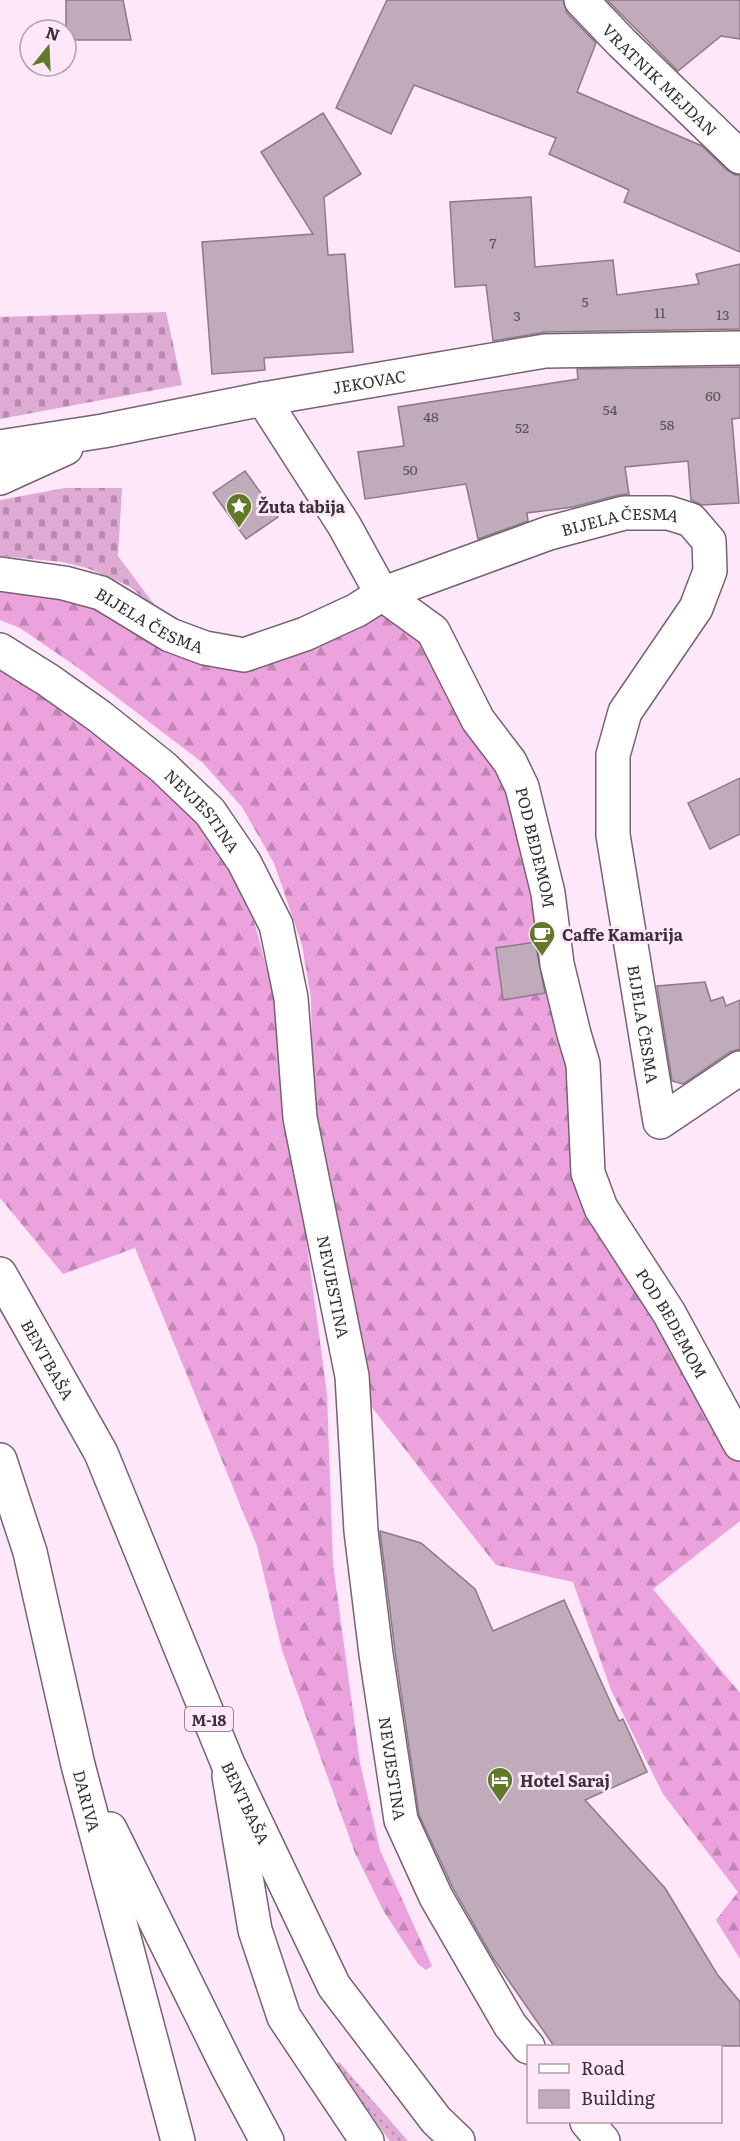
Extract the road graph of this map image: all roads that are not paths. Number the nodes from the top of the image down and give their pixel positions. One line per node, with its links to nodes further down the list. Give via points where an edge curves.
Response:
1 (581, 0): 2 (street, VRATNIK MEJDAN)
2 (740, 157)
3 (740, 348): 4 (street, JEKOVAC, via 545,351)
4 (262, 399): 5 (street, JEKOVAC); 9 (street, POD BEDEMOM, via 344,525)
5 (103, 431): 6 (street, JEKOVAC); 7 (street)
6 (0, 447)
7 (0, 478)
8 (0, 574): 9 (street, BIJELA ČESMA, via 101,593 170,635 205,648 244,655 305,634)
9 (382, 594): 11 (street, BIJELA ČESMA, via 549,533 624,513 669,513 691,520 709,542 710,572 696,608 625,712 613,755 613,835 660,1122); 13 (street, POD BEDEMOM, via 434,631 478,720 510,762 522,787 548,893 557,964 583,1064 588,1173 601,1208 669,1313)
10 (0, 650): 17 (street, NEVJESTINA, via 99,716 163,767 210,812 244,862 276,925 291,998 300,1118 352,1376 361,1531 401,1820 436,1897 510,2025)
11 (740, 1068)
12 (0, 1274): 15 (street, BENTBAŠA / M-18, via 101,1453)
13 (740, 1444)
14 (0, 1460): 16 (street, DARIVA, via 30,1552)
15 (228, 1764): 21 (street, via 255,1930 284,2018); 22 (street, BENTBAŠA / M-18, via 334,1986 436,2120)
16 (78, 1765): 19 (street, DARIVA); 20 (street)
17 (527, 2047)
18 (589, 2123): 23 (street)
19 (178, 2141)
20 (267, 2141)
21 (367, 2141)
22 (458, 2141)
23 (603, 2141)

